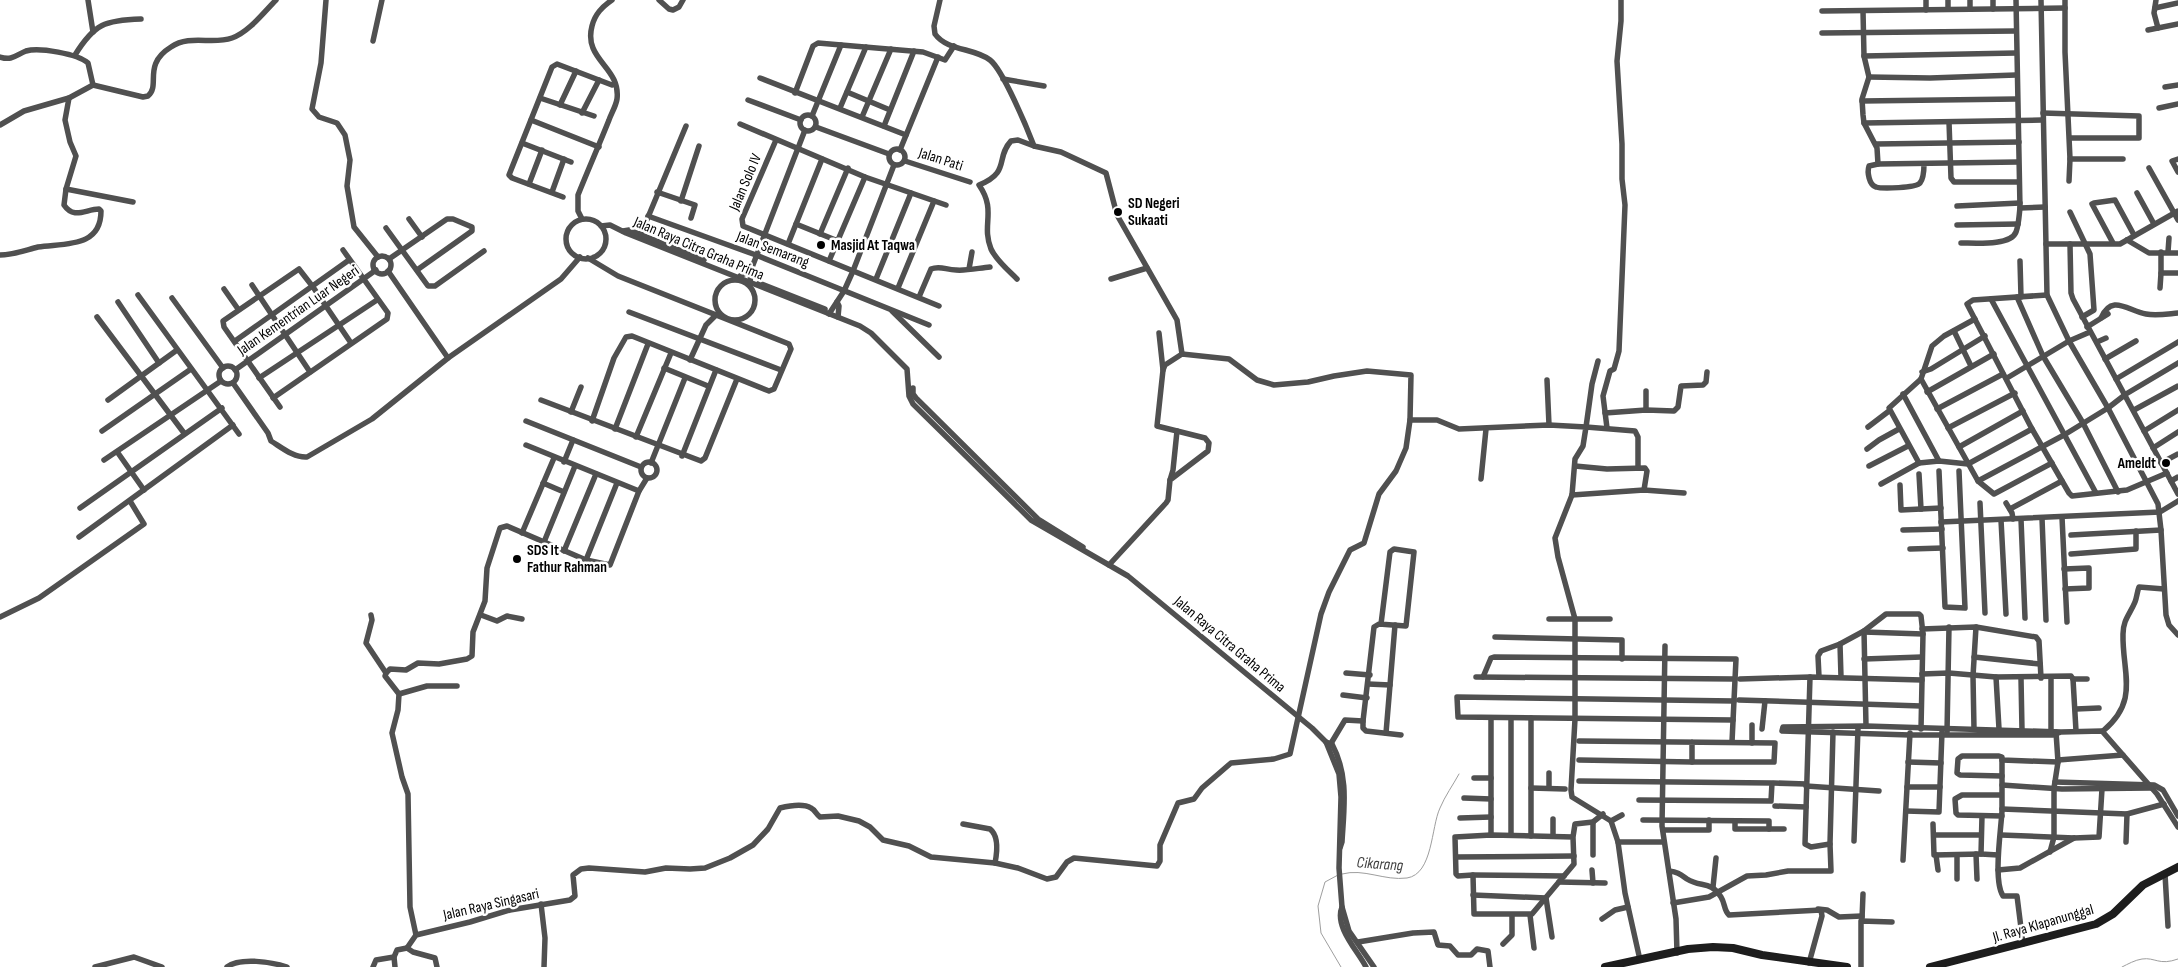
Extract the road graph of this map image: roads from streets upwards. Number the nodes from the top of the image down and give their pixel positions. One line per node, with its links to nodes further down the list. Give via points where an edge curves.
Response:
1 (88, 0): 34 (street)
2 (276, 0): 54 (street, via 234,37 185,41 166,50 156,59 152,90 148,96)
3 (326, 0): 175 (street, via 320,70 312,109 319,116 337,123 346,135 350,160 347,181 354,227)
4 (382, 0): 37 (street)
5 (612, 0): 99 (street, via 596,15 590,34 595,55 614,80 617,99)
6 (659, 0): 7 (street, via 673,10)
7 (682, 0)
8 (940, 0): 39 (street, via 934,30 938,37)
9 (1621, 0): 307 (street, via 1617,61 1626,205 1619,352 1616,365 1604,385)
10 (1926, 0): 26 (street)
11 (1948, 0): 22 (street)
12 (1970, 0): 23 (street)
13 (1992, 0): 24 (street)
14 (2016, 0): 25 (street)
15 (2041, 0): 19 (street)
16 (2065, 0): 20 (street)
17 (2156, 0): 21 (street)
18 (2178, 3): 21 (street)
19 (2041, 8): 20 (street); 25 (street); 78 (street)
20 (2065, 8): 74 (street)
21 (2155, 8): 31 (street)
22 (1948, 9): 23 (street); 26 (street)
23 (1970, 9): 24 (street)
24 (1993, 9): 25 (street)
25 (2016, 9): 33 (street)
26 (1926, 10): 28 (street)
27 (1822, 11): 28 (street)
28 (1863, 11): 36 (street)
29 (141, 19): 34 (street, via 106,22)
30 (2178, 24): 31 (street)
31 (2158, 28): 32 (street)
32 (2148, 30)
33 (2016, 31): 36 (street); 43 (street)
34 (93, 32): 44 (street)
35 (1822, 33): 36 (street)
36 (1864, 33): 45 (street)
37 (373, 41)
38 (842, 45): 40 (street); 60 (street, via 814,45); 65 (street)
39 (954, 46): 47 (street, via 946,60); 52 (street, via 989,60)
40 (866, 47): 41 (street); 59 (street)
41 (891, 49): 42 (street); 66 (street)
42 (914, 51): 47 (street); 72 (street)
43 (2016, 53): 45 (street); 49 (street)
44 (75, 55): 46 (street, via 33,50 14,58); 54 (street, via 88,63)
45 (1864, 56): 50 (street)
46 (0, 57)
47 (938, 57): 90 (street)
48 (576, 72): 53 (street); 62 (street, via 554,65); 69 (street)
49 (2016, 75): 50 (street); 63 (street)
50 (1869, 77): 67 (street)
51 (760, 78): 60 (street)
52 (1002, 79): 57 (street); 98 (street)
53 (599, 80): 55 (street); 73 (street)
54 (92, 85): 61 (street)
55 (612, 85)
56 (2178, 85): 58 (street)
57 (1044, 86)
58 (2165, 87)
59 (847, 92): 66 (street); 70 (street)
60 (795, 93): 65 (street)
61 (69, 98): 85 (street, via 29,109); 125 (street, via 65,120 76,156)
62 (540, 98): 69 (street); 79 (street)
63 (2017, 99): 67 (street); 81 (street)
64 (748, 100): 80 (street)
65 (819, 100): 70 (street); 76 (street)
66 (869, 101): 72 (street); 77 (street)
67 (1862, 101): 83 (street)
68 (2178, 104): 71 (street)
69 (560, 105): 73 (street)
70 (840, 108): 77 (street)
71 (2159, 108)
72 (890, 110): 88 (street)
73 (582, 113): 75 (street)
74 (2068, 114): 78 (street); 91 (street); 91 (street, via 2140,118 2139,138)
75 (594, 116)
76 (812, 116): 80 (street, via 808,114); 87 (street, via 816,118)
77 (862, 117): 88 (street)
78 (2042, 117): 81 (street); 137 (street)
79 (531, 120): 94 (street); 99 (street)
80 (800, 120): 89 (street)
81 (2017, 120): 82 (street); 93 (street)
82 (1949, 122): 83 (street); 95 (street)
83 (1864, 123): 96 (street)
84 (740, 124): 92 (street)
85 (0, 125)
86 (686, 126): 127 (street)
87 (816, 126): 89 (street); 103 (street)
88 (884, 126): 90 (street)
89 (805, 130): 100 (street)
90 (906, 135): 102 (street)
91 (2070, 138): 107 (street)
92 (776, 140): 100 (street); 154 (street, Jalan Solo IV, via 742,221 743,226)
93 (2018, 142): 95 (street); 111 (street)
94 (522, 143): 101 (street); 123 (street, via 509,175)
95 (1950, 143): 96 (street); 112 (street)
96 (1876, 144): 113 (street)
97 (699, 146): 131 (street)
98 (1034, 146): 183 (street, via 1061,152 1106,173 1117,215); 194 (street, via 1012,141 998,173 979,185 989,204 987,221 992,250)
99 (599, 147): 143 (street, via 578,195 578,211)
100 (800, 148): 106 (street); 154 (street)
101 (542, 150): 105 (street); 123 (street)
102 (900, 150): 103 (street); 109 (street)
103 (889, 154): 115 (street)
104 (2124, 158): 107 (street)
105 (564, 159): 110 (street); 126 (street)
106 (822, 159): 116 (street); 145 (street)
107 (2070, 159): 120 (street)
108 (2178, 159): 118 (street, via 2172,161)
109 (905, 160): 115 (street); 121 (street, Jalan Pati)
110 (571, 162)
111 (2018, 162): 112 (street); 122 (street)
112 (1950, 163): 114 (street); 122 (street, via 1951,178 1957,183)
113 (1878, 164): 114 (street); 114 (street, via 1867,168 1871,183 1876,187 1918,185 1924,174)
114 (1924, 164)
115 (894, 165): 124 (street)
116 (848, 168): 119 (street); 153 (street)
117 (2149, 168): 139 (street)
118 (2178, 172)
119 (865, 176): 124 (street); 159 (street)
120 (2069, 181)
121 (970, 182)
122 (2019, 182): 135 (street)
123 (530, 184): 126 (street)
124 (888, 184): 128 (street); 189 (street)
125 (66, 189): 133 (street); 173 (street, via 64,202 68,210 76,214 100,210 101,224 97,230 89,237 65,246)
126 (552, 192): 130 (street)
127 (657, 192): 131 (street); 140 (street)
128 (911, 193): 132 (street); 193 (street)
129 (2137, 193): 147 (street)
130 (564, 197)
131 (681, 201): 142 (street, via 695,205)
132 (934, 201): 134 (street); 199 (street)
133 (133, 202)
134 (946, 205)
135 (2020, 205): 136 (street); 137 (street); 146 (street)
136 (1957, 206)
137 (2045, 207): 162 (street)
138 (2070, 212): 164 (street)
139 (2176, 212): 144 (street); 147 (street)
140 (648, 216): 152 (street); 174 (street, Jalan Semarang)
141 (409, 218): 156 (street)
142 (691, 218)
143 (582, 220): 149 (street, via 593,220); 176 (street, via 571,226 566,237 570,249)
144 (2178, 220)
145 (796, 224): 153 (street); 161 (street)
146 (2018, 224): 148 (street); 160 (street, via 2014,235 2007,241)
147 (2154, 224): 155 (street)
148 (1957, 225)
149 (601, 226): 151 (street, via 610,225); 177 (street, via 606,236 604,246 598,254)
150 (386, 228): 167 (street)
151 (623, 231): 152 (street, Jalan Raya Citra Graha Prima); 196 (street, Jalan Raya Citra Graha Prima)
152 (641, 234): 196 (street, Jalan Raya Citra Graha Prima)
153 (820, 234): 159 (street)
154 (764, 235): 161 (street, Jalan Solo IV); 174 (street)
155 (2134, 235): 158 (street); 165 (street, via 2115,200 2094,203)
156 (422, 237): 167 (street); 186 (street, via 450,219 472,228)
157 (2168, 238): 171 (street)
158 (2127, 240): 165 (street); 170 (street, via 2149,253)
159 (838, 241): 181 (street)
160 (1961, 243)
161 (788, 244): 181 (street, Jalan Solo IV)
162 (2046, 244): 163 (street); 205 (street)
163 (2070, 244): 164 (street); 226 (street, via 2071,293)
164 (2086, 244): 165 (street); 226 (street, via 2090,254 2094,310)
165 (2113, 244)
166 (342, 250): 179 (street)
167 (402, 251): 178 (street); 186 (street)
168 (484, 251): 186 (street, via 435,286 428,286)
169 (972, 252): 184 (street)
170 (2161, 252): 171 (street); 190 (street)
171 (2168, 252): 172 (street)
172 (2178, 253)
173 (0, 255)
174 (756, 255): 187 (street); 202 (street, Jalan Semarang)
175 (378, 257): 178 (street); 185 (street, Jalan Kementrian Luar Negeri, via 374,266)
176 (580, 257): 177 (street); 255 (street, via 561,279)
177 (588, 258): 217 (street, via 618,276)
178 (389, 259): 188 (street, via 391,268)
179 (350, 260): 192 (street); 198 (street)
180 (2020, 260): 207 (street)
181 (829, 261): 189 (street, Jalan Solo IV)
182 (990, 267): 184 (street)
183 (1147, 268): 195 (street); 251 (street, via 1177,320)
184 (969, 269): 206 (street, via 931,269)
185 (376, 270): 188 (street, Jalan Kementrian Luar Negeri); 192 (street, Jalan Kementrian Luar Negeri)
186 (417, 270)
187 (751, 270): 196 (street); 196 (street)
188 (388, 271): 255 (street)
189 (852, 271): 193 (street, Jalan Solo IV); 202 (street)
190 (2161, 273): 191 (street); 200 (street)
191 (2178, 273)
192 (363, 279): 210 (street); 213 (street, Jalan Kementrian Luar Negeri)
193 (876, 279): 199 (street, Jalan Solo IV)
194 (1017, 279)
195 (1111, 279)
196 (745, 280): 219 (street, Jalan Raya Citra Graha Prima); 228 (street, via 753,292 753,308 742,318); 228 (street, via 731,281 718,290 717,307)
197 (252, 285): 204 (street)
198 (313, 287): 204 (street, via 298,269); 213 (street); 222 (street)
199 (898, 288): 206 (street, Jalan Solo IV)
200 (2160, 288)
201 (224, 289): 216 (street)
202 (844, 291): 212 (street); 215 (street, Jalan Semarang)
203 (138, 295): 248 (street)
204 (259, 295): 216 (street); 222 (street)
205 (2047, 295): 207 (street); 241 (street)
206 (919, 297): 214 (street, Jalan Solo IV)
207 (2019, 297): 209 (street); 253 (street)
208 (172, 298): 264 (street)
209 (1991, 299): 229 (street, via 1967,304); 263 (street)
210 (377, 300): 232 (street); 245 (street, via 388,313 387,320)
211 (118, 302): 260 (street)
212 (837, 302): 219 (street); 224 (street)
213 (326, 306): 232 (street); 236 (street, Jalan Kementrian Luar Negeri)
214 (939, 306)
215 (888, 308): 231 (street, Jalan Semarang); 254 (street, Jalan Semarang)
216 (238, 309): 240 (street, via 222,323)
217 (706, 311): 223 (street); 230 (street)
218 (629, 312): 239 (street)
219 (829, 313): 224 (street, Jalan Raya Citra Graha Prima)
220 (2108, 314): 227 (street)
221 (2178, 314): 227 (street, via 2147,314 2115,305 2108,307)
222 (272, 316): 236 (street); 240 (street)
223 (716, 316): 228 (street); 230 (street)
224 (838, 316): 411 (street, Jalan Raya Citra Graha Prima, via 868,326 890,346 910,367 916,398 1048,528)
225 (97, 317): 274 (street)
226 (2082, 317): 233 (street)
227 (2101, 318): 233 (street)
228 (728, 319): 269 (street, via 789,344 791,350)
229 (1975, 319): 234 (street); 237 (street)
230 (706, 325): 239 (street)
231 (929, 325)
232 (339, 326): 245 (street); 249 (street)
233 (2089, 329): 241 (street); 243 (street)
234 (1954, 331): 247 (street); 273 (street, via 1932,346)
235 (1159, 333): 270 (street)
236 (284, 334): 249 (street); 258 (street, Jalan Kementrian Luar Negeri)
237 (1985, 336): 247 (street); 252 (street)
238 (2106, 338): 243 (street)
239 (700, 339): 257 (street); 269 (street)
240 (235, 341): 258 (street)
241 (2068, 341): 253 (street); 299 (street)
242 (2136, 341): 256 (street)
243 (2097, 342): 256 (street)
244 (2178, 342): 279 (street)
245 (351, 343): 271 (street)
246 (648, 344): 250 (street); 311 (street, via 632,336 624,339); 320 (street)
247 (1964, 349): 262 (street); 273 (street)
248 (178, 350): 260 (street); 266 (street)
249 (298, 353): 271 (street); 276 (street)
250 (671, 353): 257 (street); 265 (street)
251 (1182, 354): 270 (street, via 1165,365); 309 (street, via 1229,359 1257,380 1274,385 1367,371 1409,374 1412,377)
252 (1994, 354): 262 (street); 275 (street)
253 (2043, 356): 263 (street); 312 (street)
254 (939, 357)
255 (448, 358): 283 (street, via 372,419 301,458 271,441)
256 (2105, 359): 279 (street)
257 (690, 360): 268 (street)
258 (247, 361): 267 (street, Jalan Kementrian Luar Negeri); 276 (street)
259 (1598, 361): 317 (street)
260 (159, 363): 274 (street)
261 (2178, 363): 292 (street)
262 (1972, 366): 289 (street)
263 (2027, 366): 275 (street); 329 (street)
264 (223, 368): 267 (street, Jalan Kementrian Luar Negeri); 282 (street)
265 (664, 368): 277 (street); 330 (street)
266 (191, 369): 287 (street); 293 (street)
267 (235, 370): 283 (street, Jalan Kementrian Luar Negeri)
268 (716, 370): 278 (street); 285 (street)
269 (781, 370): 278 (street, via 772,391)
270 (1163, 370): 324 (street, via 1156,426)
271 (310, 372): 294 (street)
272 (1707, 372): 301 (street, via 1704,384 1681,386 1676,410)
273 (1922, 372): 281 (street)
274 (141, 376): 293 (street); 295 (street)
275 (2005, 376): 290 (street); 300 (street)
276 (259, 378): 294 (street)
277 (685, 378): 285 (street); 334 (street)
278 (737, 379): 341 (street, via 705,458 701,461)
279 (2116, 379): 292 (street)
280 (1547, 380): 314 (street)
281 (1921, 380): 289 (street); 291 (street)
282 (222, 381): 283 (street); 287 (street)
283 (233, 383)
284 (581, 386): 306 (street)
285 (708, 386): 341 (street)
286 (2178, 386): 302 (street)
287 (208, 389): 298 (street); 308 (street)
288 (1646, 391): 301 (street)
289 (1927, 392): 300 (street)
290 (2015, 393): 305 (street); 319 (street)
291 (1903, 394): 304 (street, via 1889,407); 344 (street)
292 (2126, 394): 299 (street); 302 (street)
293 (154, 395): 308 (street); 323 (street)
294 (273, 398): 297 (street)
295 (108, 400)
296 (541, 400): 306 (street)
297 (280, 407)
298 (222, 408): 313 (street); 327 (street)
299 (2108, 408): 312 (street); 371 (street)
300 (1937, 409): 319 (street)
301 (1646, 410): 307 (street)
302 (2134, 410): 325 (street)
303 (2178, 410): 325 (street)
304 (1889, 411): 315 (street); 321 (street)
305 (2023, 411): 322 (street); 336 (street)
306 (571, 412): 311 (street)
307 (1605, 413): 318 (street)
308 (170, 415): 327 (street); 339 (street)
309 (1410, 420): 316 (street, via 1439,420 1456,428); 479 (street, via 1406,448 1396,471 1379,494 1365,540 1350,550 1329,592)
310 (526, 421): 331 (street)
311 (592, 421): 320 (street)
312 (2083, 423): 329 (street); 378 (street)
313 (233, 425): 328 (street); 374 (street)
314 (1549, 425): 316 (street); 317 (street)
315 (1868, 427)
316 (1486, 428): 364 (street)
317 (1586, 428): 318 (street); 352 (street, via 1583,446)
318 (1607, 428): 355 (street, via 1636,432)
319 (1948, 428): 336 (street)
320 (615, 429): 330 (street)
321 (1899, 429): 335 (street); 338 (street)
322 (2032, 429): 333 (street); 350 (street)
323 (102, 431)
324 (1177, 431): 365 (street); 365 (street, via 1205,438 1209,448)
325 (2144, 431): 337 (street)
326 (2178, 432): 337 (street)
327 (184, 433): 356 (street)
328 (239, 434)
329 (2064, 435): 333 (street); 380 (street)
330 (636, 437): 334 (street)
331 (573, 440): 345 (street); 354 (street)
332 (526, 445): 342 (street)
333 (2042, 445): 348 (street); 366 (street)
334 (660, 446): 341 (street); 346 (street)
335 (1908, 446): 347 (street); 353 (street)
336 (1959, 447): 350 (street)
337 (2153, 448): 349 (street)
338 (1867, 449)
339 (118, 453): 343 (street); 356 (street)
340 (2178, 454): 349 (street)
341 (682, 456)
342 (554, 458): 345 (street); 369 (street)
343 (104, 460)
344 (1939, 461): 347 (street); 350 (street)
345 (564, 462): 351 (street)
346 (652, 463): 354 (street, via 647,462); 363 (street, via 656,474)
347 (1918, 463): 372 (street)
348 (2052, 463): 366 (street, via 1995,494); 367 (street)
349 (2161, 463): 359 (street)
350 (1968, 464): 366 (street)
351 (575, 466): 360 (street); 377 (street)
352 (1574, 466): 355 (street); 382 (street)
353 (1869, 466)
354 (641, 467): 363 (street, via 641,472)
355 (1638, 467): 375 (street, via 1646,470)
356 (130, 471): 374 (street); 386 (street)
357 (1939, 471): 387 (street)
358 (1959, 471): 396 (street)
359 (2167, 473): 368 (street); 371 (street)
360 (596, 474): 370 (street); 408 (street)
361 (1919, 474): 388 (street)
362 (2178, 477): 368 (street)
363 (648, 478): 376 (street)
364 (1481, 479)
365 (1170, 480): 411 (street, via 1166,503)
366 (1978, 481)
367 (2062, 481): 380 (street, via 2072,496); 392 (street, via 2008,506)
368 (2171, 481): 381 (street)
369 (544, 483): 377 (street); 402 (street)
370 (617, 483): 376 (street); 410 (street)
371 (2146, 483): 378 (street); 389 (street)
372 (1881, 484)
373 (1900, 485): 388 (street, via 1901,510)
374 (144, 490): 384 (street)
375 (1644, 490): 379 (street); 382 (street)
376 (639, 491): 410 (street, via 610,565)
377 (564, 492): 405 (street)
378 (2118, 492): 380 (street)
379 (1684, 493)
380 (2096, 493)
381 (2178, 494)
382 (1572, 495): 423 (street, via 1555,538)
383 (2178, 500): 389 (street)
384 (130, 501): 404 (street); 419 (street, via 144,524 39,598)
385 (1980, 503): 394 (street)
386 (80, 508)
387 (1941, 508): 388 (street); 397 (street)
388 (1921, 509)
389 (2160, 512): 390 (street); 400 (street)
390 (2062, 517): 391 (street); 412 (street)
391 (2042, 518): 393 (street); 425 (street)
392 (2013, 519): 393 (street); 395 (street)
393 (2022, 519): 420 (street)
394 (1981, 520): 395 (street); 396 (street); 415 (street)
395 (2001, 520): 416 (street)
396 (1961, 521): 397 (street); 406 (street, via 1966,608 1945,607)
397 (1941, 522): 398 (street)
398 (1942, 529): 399 (street); 406 (street)
399 (1903, 530)
400 (2161, 530): 401 (street); 414 (street)
401 (2136, 531): 403 (street); 409 (street, via 2136,549)
402 (522, 533): 405 (street); 418 (street, via 506,526 500,528 487,568)
403 (2071, 535)
404 (79, 537)
405 (544, 542): 408 (street)
406 (1943, 548): 407 (street)
407 (1910, 549)
408 (564, 551): 410 (street)
409 (2071, 554)
410 (586, 560)
411 (1110, 564): 479 (street, Jalan Raya Citra Graha Prima, via 1148,591)
412 (2064, 569): 413 (street); 413 (street, via 2088,568 2089,588)
413 (2065, 589): 426 (street)
414 (2164, 589): 433 (street, via 2167,620); 497 (street, via 2139,587 2135,603 2125,618 2122,634 2127,682 2122,710)
415 (1985, 613)
416 (2006, 614)
417 (371, 615): 445 (street, via 366,644)
418 (481, 615): 421 (street, via 497,621 507,616); 445 (street, via 472,632 473,653 469,658 439,664 418,663 406,670)
419 (0, 617)
420 (2025, 618)
421 (522, 619)
422 (1548, 619): 423 (street)
423 (1575, 619): 424 (street); 435 (street)
424 (1610, 619)
425 (2046, 620)
426 (2067, 622)
427 (1381, 624): 428 (street); 428 (street, via 1390,552 1394,549 1414,552 1406,626); 448 (street, via 1374,627)
428 (1395, 625): 465 (street)
429 (1949, 627): 430 (street); 432 (street); 447 (street)
430 (1976, 627): 439 (street); 444 (street, via 2036,637)
431 (1864, 632): 432 (street); 432 (street, via 1890,613 1919,614); 436 (street); 443 (street)
432 (1922, 632): 438 (street)
433 (2178, 635)
434 (1495, 637): 435 (street)
435 (1576, 639): 440 (street); 441 (street, via 1622,640)
436 (1840, 644): 451 (street, via 1818,653); 452 (street)
437 (1665, 646): 442 (street)
438 (1922, 657): 443 (street); 453 (street)
439 (1974, 657): 444 (street); 449 (street)
440 (1575, 659): 441 (street); 455 (street); 455 (street, via 1492,657 1480,677)
441 (1622, 659): 442 (street)
442 (1665, 659): 456 (street); 461 (street, via 1736,659)
443 (1864, 659): 457 (street)
444 (2040, 664): 459 (street)
445 (386, 673): 467 (street)
446 (1346, 673): 448 (street)
447 (1949, 673): 449 (street); 453 (street); 499 (street)
448 (1370, 675): 464 (street)
449 (1973, 676): 454 (street); 491 (street)
450 (1810, 677): 451 (street); 461 (street); 474 (street)
451 (1819, 677): 452 (street)
452 (1841, 677): 457 (street)
453 (1922, 677): 457 (street); 476 (street)
454 (1996, 677): 458 (street); 492 (street)
455 (1575, 678): 456 (street); 470 (street)
456 (1665, 678): 461 (street); 471 (street)
457 (1865, 678): 475 (street)
458 (2021, 678): 459 (street); 495 (street)
459 (2041, 678): 460 (street)
460 (2051, 678): 462 (street, via 2068,676); 500 (street)
461 (1738, 679): 472 (street)
462 (2073, 679): 463 (street); 478 (street)
463 (2087, 679)
464 (1368, 684): 465 (street); 469 (street)
465 (1390, 684): 501 (street)
466 (457, 686): 467 (street, via 427,686)
467 (399, 694): 624 (street, via 392,733 408,794 410,907)
468 (1343, 695): 469 (street)
469 (1367, 698): 486 (street)
470 (1575, 698): 471 (street); 480 (street, via 1457,697 1458,717); 483 (street)
471 (1664, 699): 472 (street); 484 (street)
472 (1736, 701): 473 (street); 485 (street)
473 (1765, 701): 474 (street); 489 (street)
474 (1809, 702): 475 (street); 493 (street)
475 (1865, 704): 476 (street); 488 (street)
476 (1921, 706): 490 (street)
477 (2100, 708): 478 (street)
478 (2076, 709): 496 (street)
479 (1297, 716): 508 (street, Jalan Raya Citra Graha Prima); 592 (street, Jalan Raya Singasari, via 1290,754 1231,763 1194,799 1178,803 1160,845 1157,866 1074,858 1056,876 1047,879)
480 (1491, 718): 481 (street); 520 (street)
481 (1511, 718): 482 (street); 568 (street)
482 (1530, 718): 483 (street); 530 (street)
483 (1574, 719): 484 (street); 549 (street, via 1572,797)
484 (1664, 720): 485 (street); 504 (street)
485 (1733, 720): 506 (street)
486 (1363, 721): 501 (street, via 1366,731); 508 (street, via 1345,720)
487 (1752, 725): 507 (street)
488 (1861, 728): 494 (street); 498 (street); 498 (street); 534 (street)
489 (1762, 729)
490 (1921, 729): 498 (street); 499 (street)
491 (1974, 729): 492 (street); 499 (street)
492 (1999, 729): 495 (street)
493 (1808, 730): 494 (street); 524 (street)
494 (1833, 730): 532 (street)
495 (2022, 730): 500 (street)
496 (2076, 731): 497 (street); 500 (street)
497 (2103, 731): 509 (street)
498 (1910, 732): 499 (street); 515 (street)
499 (1945, 732): 500 (street); 516 (street)
500 (2056, 732): 512 (street)
501 (1386, 733): 502 (street)
502 (1401, 734)
503 (1579, 741): 504 (street)
504 (1664, 742): 505 (street); 513 (street)
505 (1692, 742): 506 (street); 514 (street)
506 (1732, 742): 507 (street)
507 (1752, 743): 514 (street, via 1775,743 1774,762)
508 (1328, 744): 616 (street, Jalan Raya Citra Graha Prima, via 1337,766 1340,789 1338,842)
509 (2123, 755): 512 (street); 527 (street)
510 (1579, 760): 513 (street)
511 (2002, 760): 512 (street); 518 (street); 518 (street, via 1999,756 1962,756 1958,760 1960,775)
512 (2058, 761): 526 (street)
513 (1663, 762): 514 (street); 521 (street)
514 (1692, 762)
515 (1908, 762): 516 (street); 528 (street)
516 (1941, 763): 529 (street)
517 (1549, 773): 531 (street)
518 (2002, 776): 525 (street)
519 (1474, 778): 520 (street)
520 (1491, 778): 539 (street)
521 (1663, 780): 522 (street); 541 (street); 541 (street, via 1772,783 1771,801)
522 (1580, 781)
523 (1774, 783): 524 (street)
524 (1806, 785): 532 (street); 544 (street)
525 (2002, 785): 526 (street); 537 (street)
526 (2054, 785): 527 (street); 535 (street); 546 (street)
527 (2150, 786): 535 (street); 542 (street); 553 (street, via 2162,790)
528 (1907, 787): 529 (street); 545 (street)
529 (1940, 787): 545 (street, via 1939,812)
530 (1531, 788): 531 (street); 572 (street)
531 (1549, 788): 533 (street)
532 (1831, 788): 534 (street); 581 (street)
533 (1564, 789)
534 (1856, 789): 536 (street); 577 (street)
535 (2102, 789): 548 (street)
536 (1879, 790)
537 (2001, 795): 547 (street); 552 (street, via 1956,797 1957,814)
538 (1464, 798): 539 (street)
539 (1491, 799): 554 (street)
540 (1640, 800): 541 (street)
541 (1663, 800): 558 (street)
542 (2164, 804): 550 (street); 564 (street)
543 (1775, 806): 544 (street)
544 (1806, 807): 581 (street, via 1805,844 1811,847)
545 (1906, 811): 591 (street)
546 (2054, 812): 547 (street); 548 (street); 574 (street)
547 (2002, 813): 552 (street); 571 (street)
548 (2100, 813): 550 (street); 576 (street, via 2099,837)
549 (1603, 814): 560 (street); 561 (street)
550 (2127, 814): 580 (street)
551 (1622, 815): 560 (street)
552 (1982, 816): 570 (street)
553 (2178, 816)
554 (1491, 817): 555 (street); 567 (street)
555 (1460, 818)
556 (1553, 819): 573 (street)
557 (1643, 820): 558 (street)
558 (1662, 820): 559 (street); 566 (street)
559 (1709, 820): 565 (street, via 1769,821 1769,829); 566 (street, via 1708,830)
560 (1611, 821): 578 (street)
561 (1593, 822): 575 (street, via 1576,823); 585 (street)
562 (963, 824): 592 (street, via 993,831)
563 (1933, 824): 569 (street)
564 (2178, 827)
565 (1784, 829)
566 (1663, 830): 579 (street)
567 (1491, 835): 568 (street); 589 (street, via 1455,837)
568 (1511, 835): 572 (street)
569 (1934, 835): 570 (street); 586 (street)
570 (1981, 835): 584 (street)
571 (2001, 835): 574 (street); 587 (street)
572 (1531, 836): 573 (street)
573 (1553, 836): 575 (street)
574 (2054, 836): 576 (street); 582 (street)
575 (1573, 837): 588 (street)
576 (2074, 838): 582 (street)
577 (1854, 841)
578 (1618, 842): 579 (street); 615 (street)
579 (1664, 842): 598 (street)
580 (2126, 842)
581 (1830, 844): 609 (street, via 1831,871 1788,871 1747,876)
582 (2050, 852): 597 (street, via 2020,868)
583 (1957, 854): 584 (street); 586 (street); 602 (street)
584 (1979, 854): 587 (street); 603 (street)
585 (1592, 855)
586 (1936, 855): 596 (street)
587 (1998, 855): 597 (street)
588 (1574, 856): 589 (street); 593 (street)
589 (1456, 857): 600 (street, via 1456,874)
590 (1716, 858): 608 (street)
591 (1903, 860)
592 (995, 863): 614 (street, Jalan Raya Singasari, via 924,855 908,846 883,840 859,821 838,816 820,817 806,806 787,807 780,808 768,829 753,845 721,862 696,869 666,868 650,872 585,868 573,875 575,896 570,900)
593 (1572, 867): 601 (street); 605 (street)
594 (2178, 867): 599 (street, Jl. Raya Klapanunggal)
595 (1592, 870): 606 (street)
596 (1938, 870)
597 (1998, 870): 628 (street, via 2002,895 2017,896)
598 (1669, 871): 608 (street); 613 (street)
599 (2165, 874): 623 (street); 628 (street, Jl. Raya Klapanunggal, via 2143,884 2106,919 2079,930)
600 (1473, 875): 601 (street); 611 (street)
601 (1564, 876): 604 (street)
602 (1957, 879)
603 (1976, 879)
604 (1559, 882): 605 (street); 612 (street)
605 (1572, 882): 606 (street)
606 (1593, 883): 607 (street)
607 (1605, 883)
608 (1713, 887): 609 (street)
609 (1718, 893): 613 (street); 617 (street, via 1727,914 1732,916)
610 (1863, 894): 621 (street)
611 (1473, 895): 612 (street); 618 (street, via 1474,914)
612 (1546, 898): 619 (street); 625 (street)
613 (1673, 903): 631 (street)
614 (541, 904): 624 (street, Jalan Raya Singasari); 643 (street)
615 (1628, 907): 620 (street, via 1615,910); 633 (street)
616 (1342, 908): 626 (street, via 1347,926); 644 (street, via 1344,930)
617 (1818, 909): 621 (street, via 1839,917); 634 (street, via 1822,916)
618 (1512, 915): 619 (street); 627 (street, via 1512,935)
619 (1530, 915): 630 (street)
620 (1602, 919)
621 (1862, 919): 622 (street); 649 (street)
622 (1892, 922)
623 (2168, 926)
624 (416, 935): 629 (street)
625 (1552, 937)
626 (1358, 942): 645 (street); 646 (street, via 1434,932 1438,945 1450,947 1458,955 1471,955 1477,949 1488,951)
627 (1503, 944)
628 (2023, 944): 650 (street, Jl. Raya Klapanunggal)
629 (407, 948): 632 (street, via 400,948); 642 (street, via 435,958)
630 (1534, 948)
631 (1677, 953): 633 (street); 634 (street, via 1724,947)
632 (394, 956): 640 (street, via 378,958); 641 (street)
633 (1640, 960): 647 (street)
634 (1809, 963): 648 (street)
635 (150, 965): 636 (street, via 134,957); 637 (street)
636 (95, 967)
637 (162, 967)
638 (227, 967): 639 (street, via 267,962)
639 (287, 967)
640 (373, 967)
641 (395, 967)
642 (438, 967)
643 (544, 967)
644 (1366, 967)
645 (1374, 967)
646 (1490, 967)
647 (1605, 967)
648 (1847, 967)
649 (1861, 967)
650 (1930, 967)

